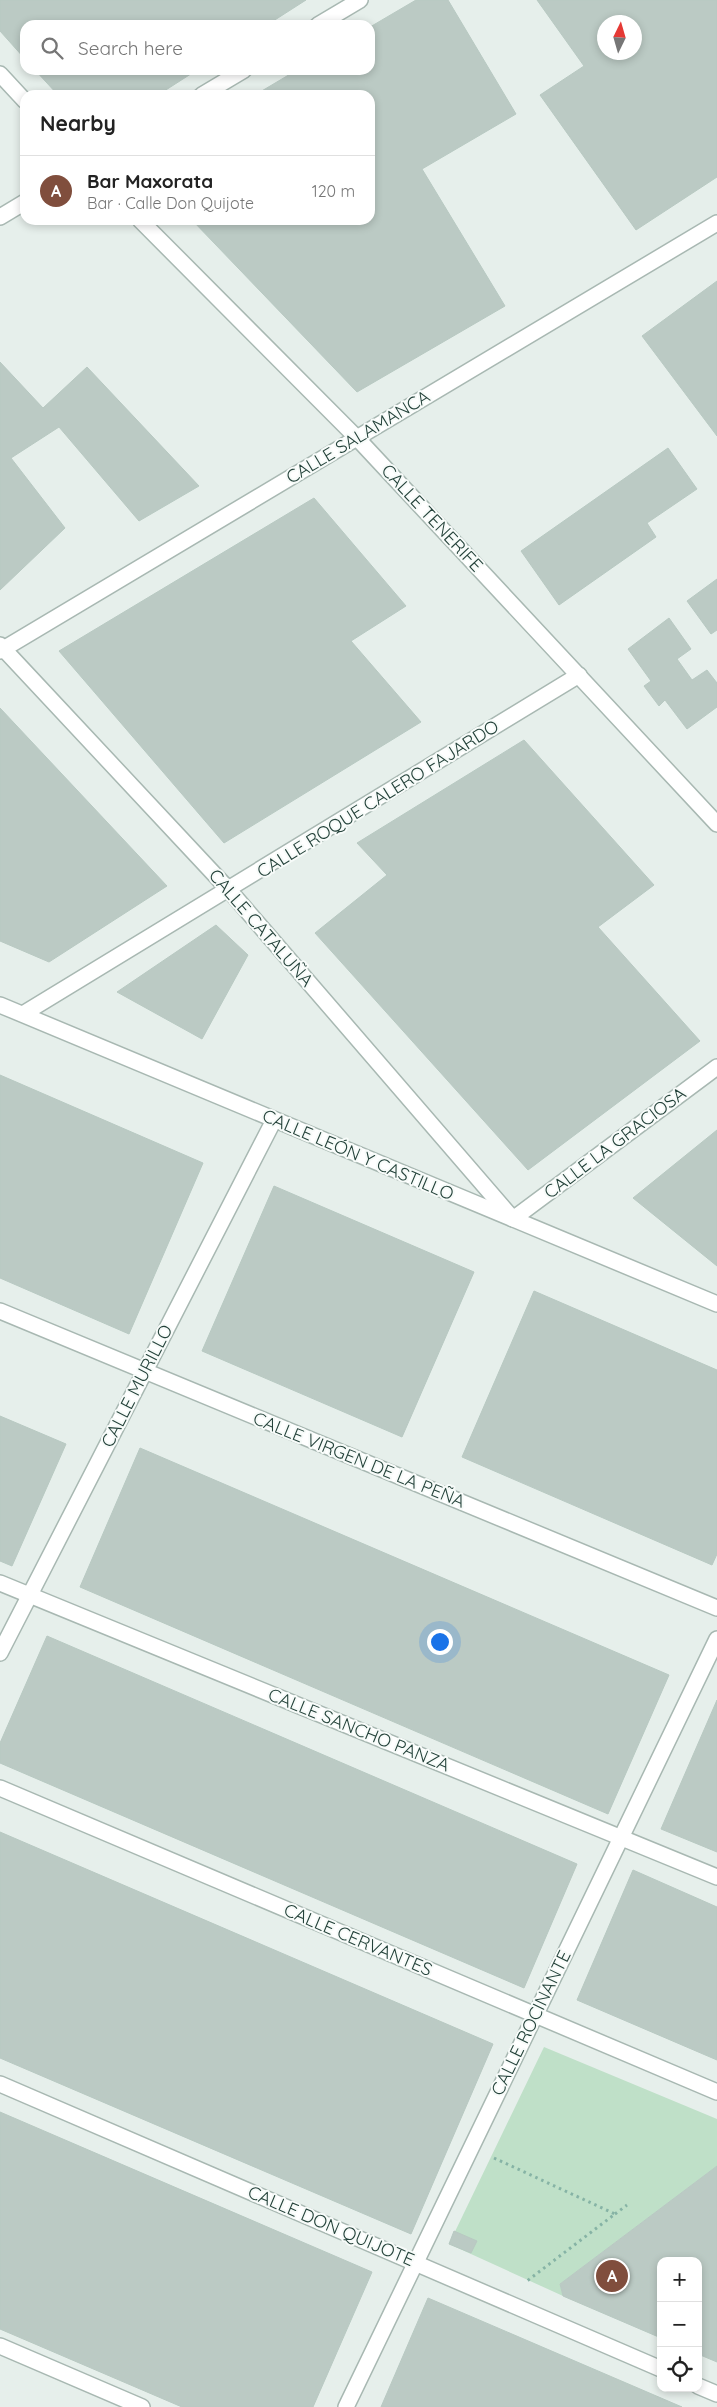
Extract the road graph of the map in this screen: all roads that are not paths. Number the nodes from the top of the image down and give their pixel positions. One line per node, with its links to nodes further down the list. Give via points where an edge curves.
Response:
1 (360, 0): 2 (street)
2 (326, 20)
3 (0, 74): 6 (street)
4 (236, 75): 5 (street)
5 (210, 90)
6 (20, 95)
7 (20, 205): 8 (street)
8 (0, 217)
9 (717, 223): 11 (street, CALLE SALAMANCA)
10 (145, 225): 11 (street, CALLE TENERIFE)
11 (357, 438): 12 (street, CALLE SALAMANCA); 13 (street, CALLE TENERIFE)
12 (1, 648): 15 (street, CALLE CATALUÑA)
13 (579, 675): 14 (street, CALLE TENERIFE); 15 (street, CALLE ROQUE CALERO FAJARDO)
14 (717, 824)
15 (229, 890): 17 (street, CALLE ROQUE CALERO FAJARDO); 20 (street, CALLE CATALUÑA)
16 (0, 1005): 17 (street, CALLE LEÓN Y CASTILLO)
17 (23, 1014): 19 (street, CALLE LEÓN Y CASTILLO)
18 (717, 1067): 20 (street, CALLE LA GRACIOSA)
19 (274, 1120): 20 (street, CALLE LEÓN Y CASTILLO); 23 (street, CALLE MURILLO)
20 (514, 1219): 21 (street, CALLE LEÓN Y CASTILLO)
21 (717, 1304)
22 (0, 1312): 23 (street, CALLE VIRGEN DE LA PEÑA)
23 (145, 1371): 25 (street, CALLE MURILLO); 26 (street, CALLE VIRGEN DE LA PEÑA)
24 (0, 1582): 25 (street, CALLE SANCHO PANZA)
25 (30, 1595): 28 (street, CALLE MURILLO); 30 (street, CALLE SANCHO PANZA)
26 (717, 1608)
27 (717, 1639): 30 (street, CALLE ROCINANTE)
28 (0, 1654)
29 (0, 1788): 32 (street, CALLE CERVANTES)
30 (621, 1838): 31 (street, CALLE SANCHO PANZA); 32 (street, CALLE ROCINANTE)
31 (717, 1877)
32 (536, 2015): 34 (street, CALLE CERVANTES); 35 (street, CALLE ROCINANTE)
33 (0, 2084): 35 (street, CALLE DON QUIJOTE)
34 (717, 2092)
35 (415, 2262): 37 (street, CALLE DON QUIJOTE); 41 (street, CALLE ROCINANTE)
36 (0, 2346): 40 (street)
37 (657, 2368)
38 (702, 2388): 39 (street)
39 (717, 2394)
40 (142, 2407)
41 (346, 2407)

